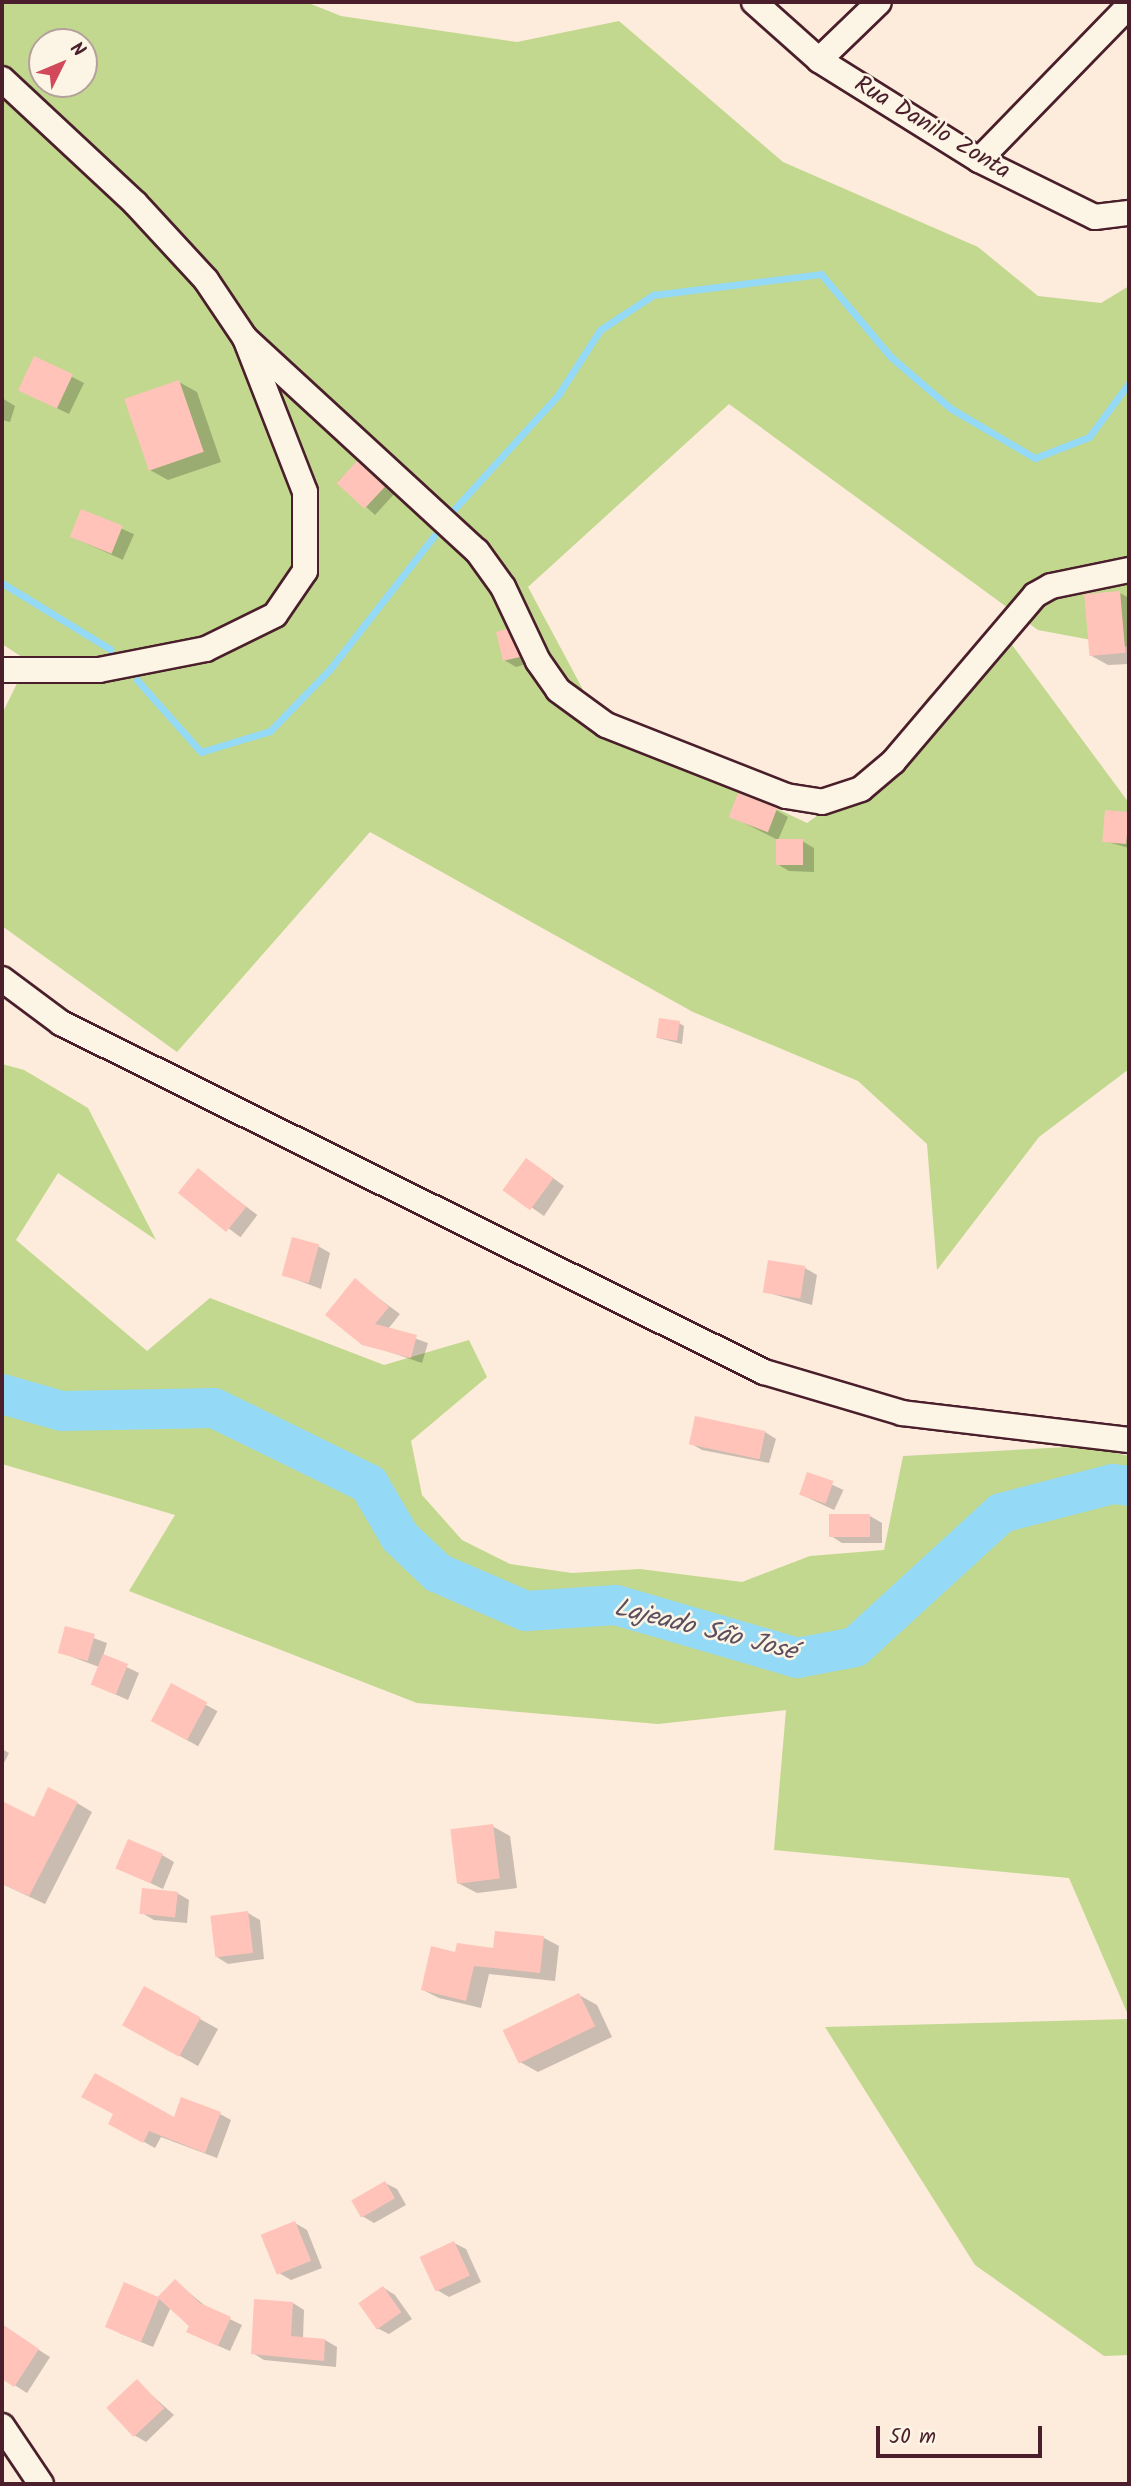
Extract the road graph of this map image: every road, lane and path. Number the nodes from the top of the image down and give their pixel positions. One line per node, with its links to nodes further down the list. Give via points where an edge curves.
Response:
1 (754, 2): 4 (street, Rua Danilo Zonta)
2 (879, 2): 4 (street)
3 (1129, 5): 6 (street)
4 (819, 60): 6 (street, Rua Danilo Zonta)
5 (2, 79): 8 (street, via 135,203 205,280)
6 (979, 160): 7 (street, Rua Danilo Zonta, via 1095,217)
7 (1129, 213)
8 (245, 338): 9 (street, via 477,551 503,587 538,661 558,690 606,725 786,796 822,802 861,789 893,762 1035,595 1051,586); 10 (street, via 305,492 305,571 275,615 206,649 99,670)
9 (1129, 570)
10 (2, 670)
11 (2, 979): 12 (street, via 61,1023 764,1372 902,1413)
12 (1129, 1440)
13 (2, 2426): 14 (street)
14 (41, 2484)

